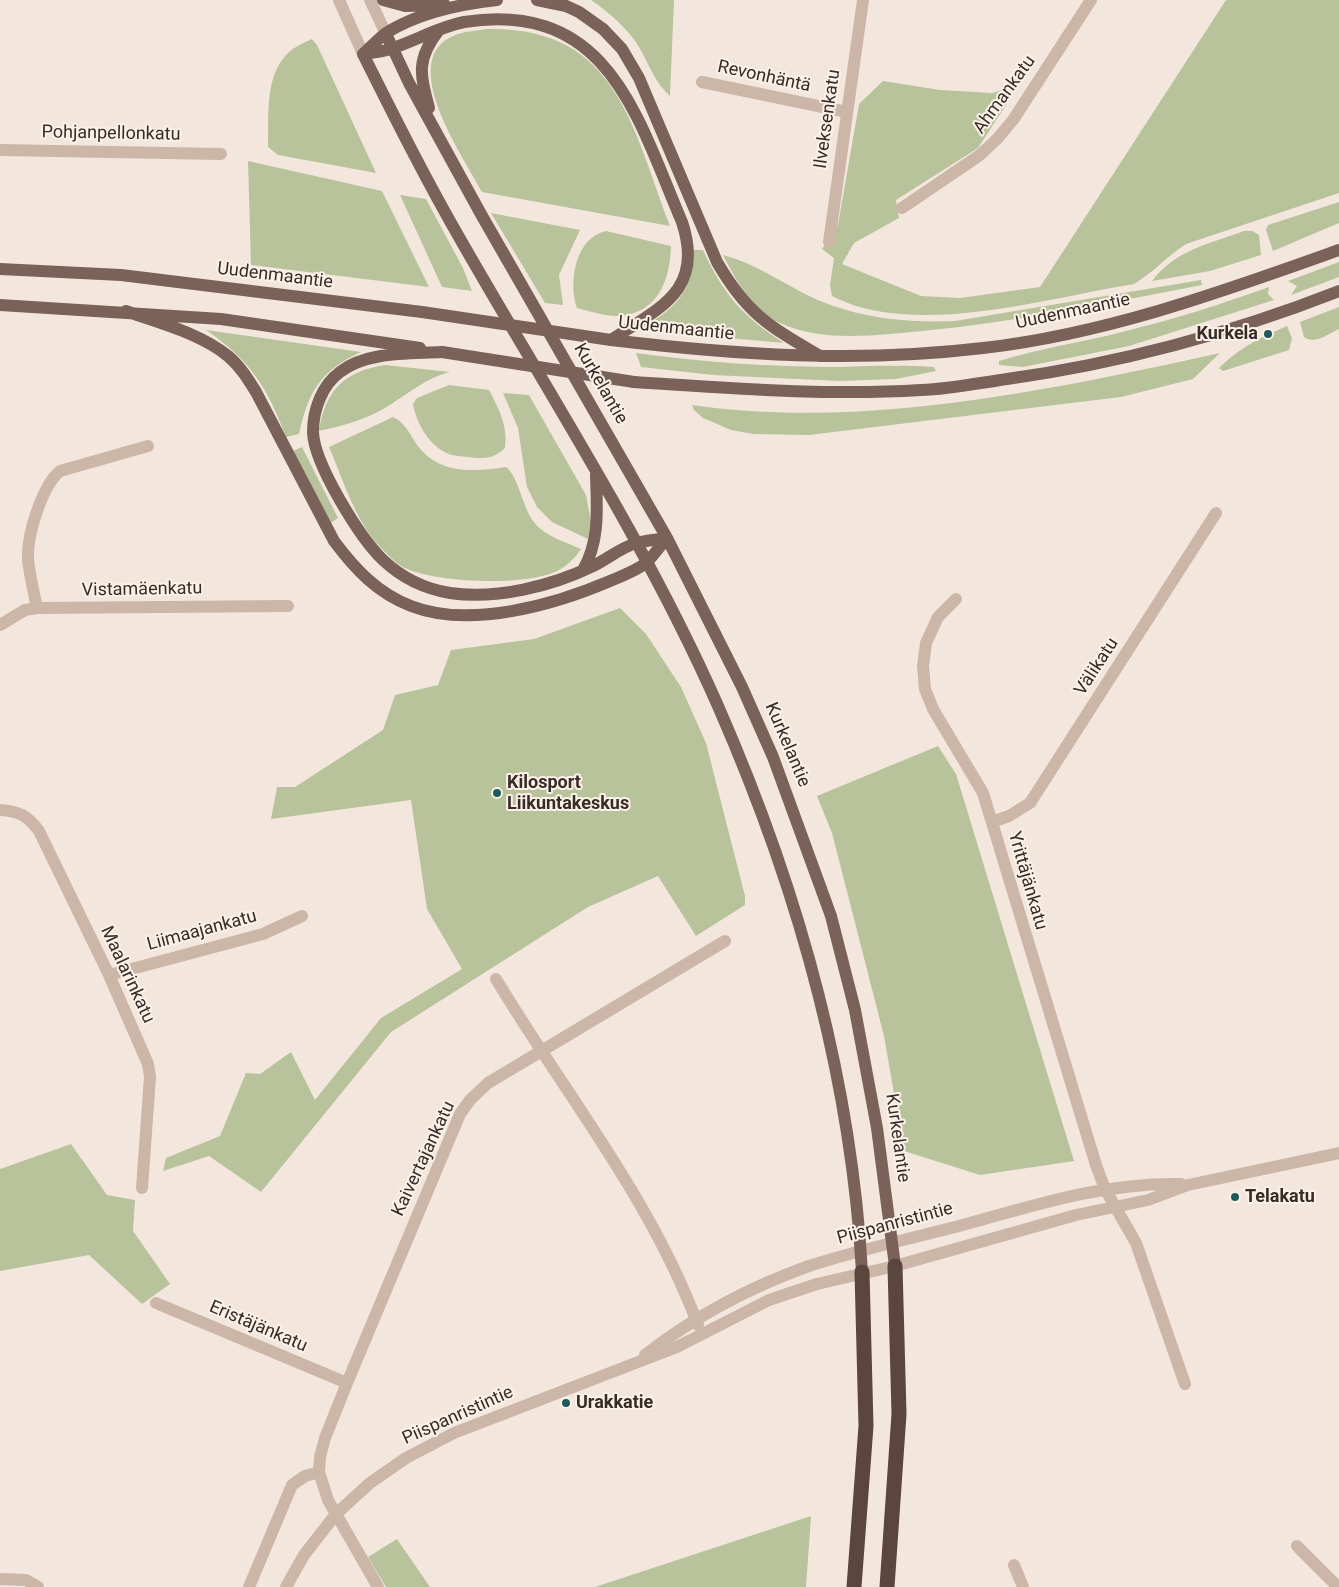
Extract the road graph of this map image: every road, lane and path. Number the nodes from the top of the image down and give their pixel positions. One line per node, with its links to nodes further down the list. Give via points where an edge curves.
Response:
1 (339, 0): 12 (street)
2 (370, 0): 10 (street, Kurkelantie)
3 (383, 0): 8 (main road, via 404,6)
4 (497, 0): 8 (main road)
5 (537, 0): 27 (main road, via 579,12 613,38 639,78 717,262 730,285 763,321)
6 (863, 0): 14 (street, Ilveksenkatu)
7 (1091, 0): 18 (street, Ahmankatu, via 1018,113 997,139 980,155)
8 (465, 4): 10 (main road, via 417,19)
9 (439, 30): 11 (main road); 15 (main road, via 425,50 421,66); 25 (main road, via 464,22 495,19 535,21 561,29 585,43 603,62 632,106 682,222 688,255 686,272 670,301)
10 (386, 34): 11 (main road, Kurkelantie); 12 (main road)
11 (392, 49): 12 (main road); 15 (main road, Kurkelantie)
12 (363, 54): 29 (main road, via 460,239)
13 (702, 82): 14 (street, Revonhäntä)
14 (847, 112): 19 (street, Ilveksenkatu)
15 (433, 122): 31 (main road, Kurkelantie, via 482,216)
16 (0, 150): 17 (street, Pohjanpellonkatu)
17 (221, 154)
18 (902, 208)
19 (829, 242)
20 (1339, 250): 27 (main road, Uudenmaantie, via 1177,306 1091,328 985,348 903,356)
21 (0, 269): 25 (main road, Uudenmaantie, bridge, via 122,275 422,312)
22 (1339, 291): 26 (main road, bridge, via 1189,342 1052,372 922,390 827,392 634,382)
23 (0, 305): 24 (main road)
24 (126, 311): 26 (main road, via 222,319); 33 (main road, via 208,343 227,355 243,372 334,541 368,581 391,597 437,613 524,609 590,589)
25 (611, 340): 27 (main road, Uudenmaantie)
26 (442, 352): 34 (main road, via 381,357 354,363 339,372 321,394 313,434 318,453 358,531 380,557 400,573 416,583 450,593 522,589)
27 (822, 358)
28 (148, 446): 37 (street, via 60,471 51,478 28,550)
29 (596, 473): 32 (main road); 34 (main road, via 595,543)
30 (1216, 513): 40 (street, Välikatu, via 1030,803)
31 (666, 538): 32 (main road); 33 (main road); 51 (main road, Kurkelantie, via 742,687 773,757 831,916 870,1081)
32 (636, 543): 33 (main road); 34 (main road)
33 (646, 562): 52 (main road, via 717,704 772,839 801,927 840,1087 853,1164)
34 (582, 570)
35 (956, 599): 40 (street, Yrittäjänkatu, via 938,617 926,643 925,689 933,709 983,794)
36 (288, 606): 37 (street, Vistamäenkatu)
37 (36, 608): 38 (street, Vistamäenkatu, via 25,610)
38 (0, 625)
39 (0, 810): 43 (street, Maalarinkatu, via 25,816 39,831)
40 (992, 822): 49 (street, Yrittäjänkatu)
41 (302, 916): 43 (street, Liimaajankatu, via 263,934)
42 (725, 941): 45 (street, Kaivertajankatu)
43 (109, 975): 48 (street, Maalarinkatu, via 150,1072)
44 (496, 979): 45 (street)
45 (540, 1050): 56 (street, via 638,1198); 59 (street, Kaivertajankatu, via 480,1090 460,1114)
46 (1339, 1153): 47 (street, Piispanristintie)
47 (1188, 1185): 49 (street, Piispanristintie, via 1145,1184); 50 (street, Piispanristintie, via 1148,1200)
48 (142, 1188)
49 (1104, 1189): 50 (street); 51 (street, Piispanristintie)
50 (1116, 1207): 53 (street, Piispanristintie, via 1076,1215); 60 (street, via 1136,1243)
51 (893, 1243): 52 (street, Piispanristintie); 53 (main road, Kurkelantie)
52 (861, 1251): 54 (main road); 56 (street, Piispanristintie, via 776,1278)
53 (895, 1266): 54 (street, Piispanristintie); 71 (highway, Kurkelantie, via 899,1414)
54 (862, 1272): 57 (street, Piispanristintie, via 770,1300); 70 (highway, via 866,1426)
55 (156, 1302): 59 (street, Eristäjänkatu)
56 (696, 1319): 57 (street); 58 (street, Piispanristintie)
57 (702, 1334): 58 (street, Piispanristintie)
58 (635, 1363): 62 (street, Piispanristintie, via 454,1433 386,1470)
59 (347, 1383): 61 (street, Kaivertajankatu, via 325,1438)
60 (1185, 1384)
61 (319, 1472): 62 (street, Kaivertajankatu); 67 (street, via 305,1476 292,1486)
62 (336, 1514): 68 (street, Piispanristintie, via 304,1555); 69 (street, Kaivertajankatu)
63 (1297, 1546): 73 (street)
64 (1014, 1565): 72 (street)
65 (0, 1580): 66 (street, via 26,1580)
66 (38, 1587)
67 (249, 1587)
68 (286, 1587)
69 (378, 1587)
70 (854, 1587)
71 (887, 1587)
72 (1023, 1587)
73 (1338, 1587)

